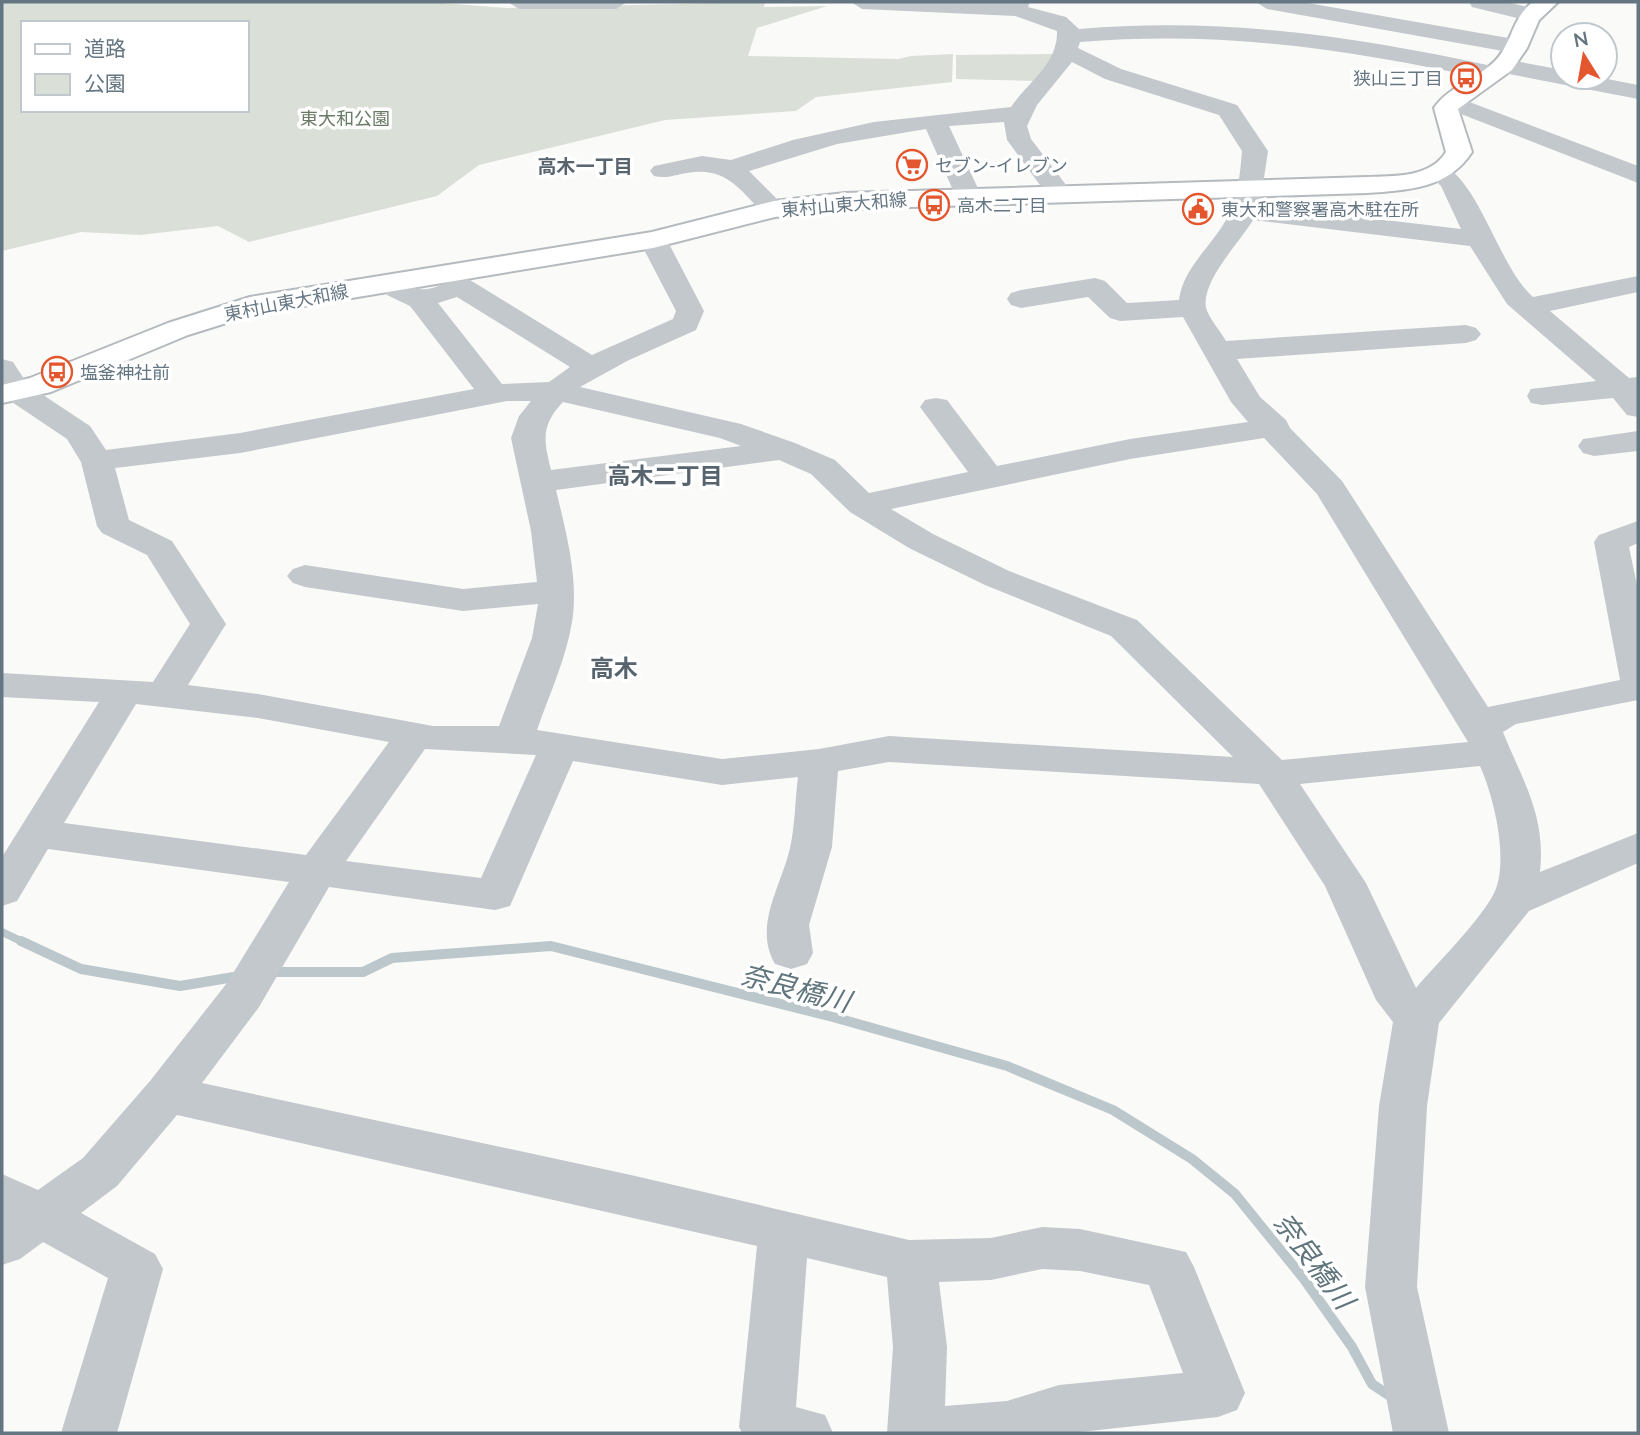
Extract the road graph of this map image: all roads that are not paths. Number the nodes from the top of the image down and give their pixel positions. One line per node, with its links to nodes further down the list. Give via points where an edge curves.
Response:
1 (519, 2): 2 (street)
2 (616, 2)
3 (862, 2): 6 (street)
4 (1267, 2): 9 (street)
5 (1480, 2): 7 (street)
6 (1017, 6): 8 (street, via 1068,28)
7 (1538, 8): 9 (main road)
8 (1069, 43): 9 (street, via 1153,30 1233,33); 12 (street); 20 (street, via 1114,74 1228,110 1255,151)
9 (1503, 62): 10 (street); 11 (main road)
10 (1638, 93)
11 (1451, 102): 16 (main road, via 1446,112 1459,152 1455,161); 17 (street, via 1613,169)
12 (1020, 114): 13 (street); 18 (street, via 1015,126 1019,140)
13 (935, 122): 14 (street, via 788,147); 19 (street)
14 (732, 168): 15 (street, via 707,161); 21 (street)
15 (663, 171)
16 (1439, 172): 20 (main road, 東村山東大和線, via 1398,183); 22 (street, via 1452,182)
17 (1638, 175)
18 (1060, 194): 19 (main road, 東村山東大和線); 20 (main road, 東村山東大和線)
19 (969, 197): 21 (main road, 東村山東大和線, via 845,201)
20 (1248, 200): 22 (street); 30 (street, via 1199,278)
21 (775, 209): 23 (main road, 東村山東大和線)
22 (1479, 239): 29 (street)
23 (653, 240): 24 (main road, 東村山東大和線); 33 (street, via 690,311 685,324)
24 (467, 278): 25 (main road, 東村山東大和線); 28 (street); 33 (street)
25 (386, 284): 28 (street); 34 (main road, 東村山東大和線, via 223,313 90,366)
26 (1638, 284): 29 (street)
27 (1021, 299): 30 (street, via 1095,287 1120,312)
28 (420, 300): 36 (street)
29 (1527, 307): 37 (street)
30 (1192, 308): 32 (street)
31 (1466, 334): 32 (street)
32 (1217, 351): 40 (street, via 1247,402)
33 (591, 367): 35 (street)
34 (7, 384): 44 (street, via 79,433)
35 (556, 391): 36 (street); 43 (street, via 730,431); 46 (street, via 530,422 527,438)
36 (494, 394): 44 (street, via 240,443)
37 (1633, 394): 38 (street)
38 (1542, 396)
39 (936, 407): 45 (street)
40 (1275, 427): 45 (street); 58 (street, via 1330,488)
41 (1638, 441): 42 (street)
42 (1594, 446)
43 (784, 450): 46 (street); 47 (street, via 823,467)
44 (97, 462): 55 (street, via 114,526 160,548 208,624)
45 (989, 477): 47 (street)
46 (538, 482): 50 (street)
47 (862, 505): 61 (street, via 921,541 997,578 1124,628)
48 (1638, 531): 51 (street, via 1611,542)
49 (305, 576): 50 (street, via 463,600)
50 (556, 590): 57 (street, via 547,647)
51 (1638, 679)
52 (2, 685): 54 (street)
53 (1638, 688): 58 (street, via 1506,714 1494,719)
54 (124, 692): 55 (street); 62 (street)
55 (164, 694): 56 (street, via 258,706)
56 (415, 736): 57 (street); 64 (street)
57 (514, 739): 59 (street)
58 (1488, 741): 61 (street); 66 (street, via 1504,774 1521,839 1522,869)
59 (560, 746): 60 (street, via 722,772); 64 (street, via 495,895)
60 (819, 762): 61 (street, via 889,749); 67 (street, via 811,847 787,925)
61 (1272, 773): 68 (street, via 1345,883 1399,1000)
62 (39, 834): 64 (street); 65 (street)
63 (1638, 847): 66 (street)
64 (317, 871): 69 (street, via 256,974)
65 (2, 891)
66 (1514, 900): 68 (street)
67 (791, 953)
68 (1417, 1018): 76 (street, via 1404,1106 1391,1287)
69 (167, 1094): 70 (street, via 100,1172); 71 (street, via 618,1192)
70 (15, 1218): 73 (street, via 137,1269)
71 (784, 1233): 72 (street); 74 (street, via 767,1427)
72 (909, 1261): 75 (street, via 918,1300); 75 (street, via 991,1259 1042,1248 1080,1250 1168,1268 1218,1393 1059,1410 1007,1426)
73 (89, 1433)
74 (805, 1433)
75 (915, 1433)
76 (1421, 1433)

